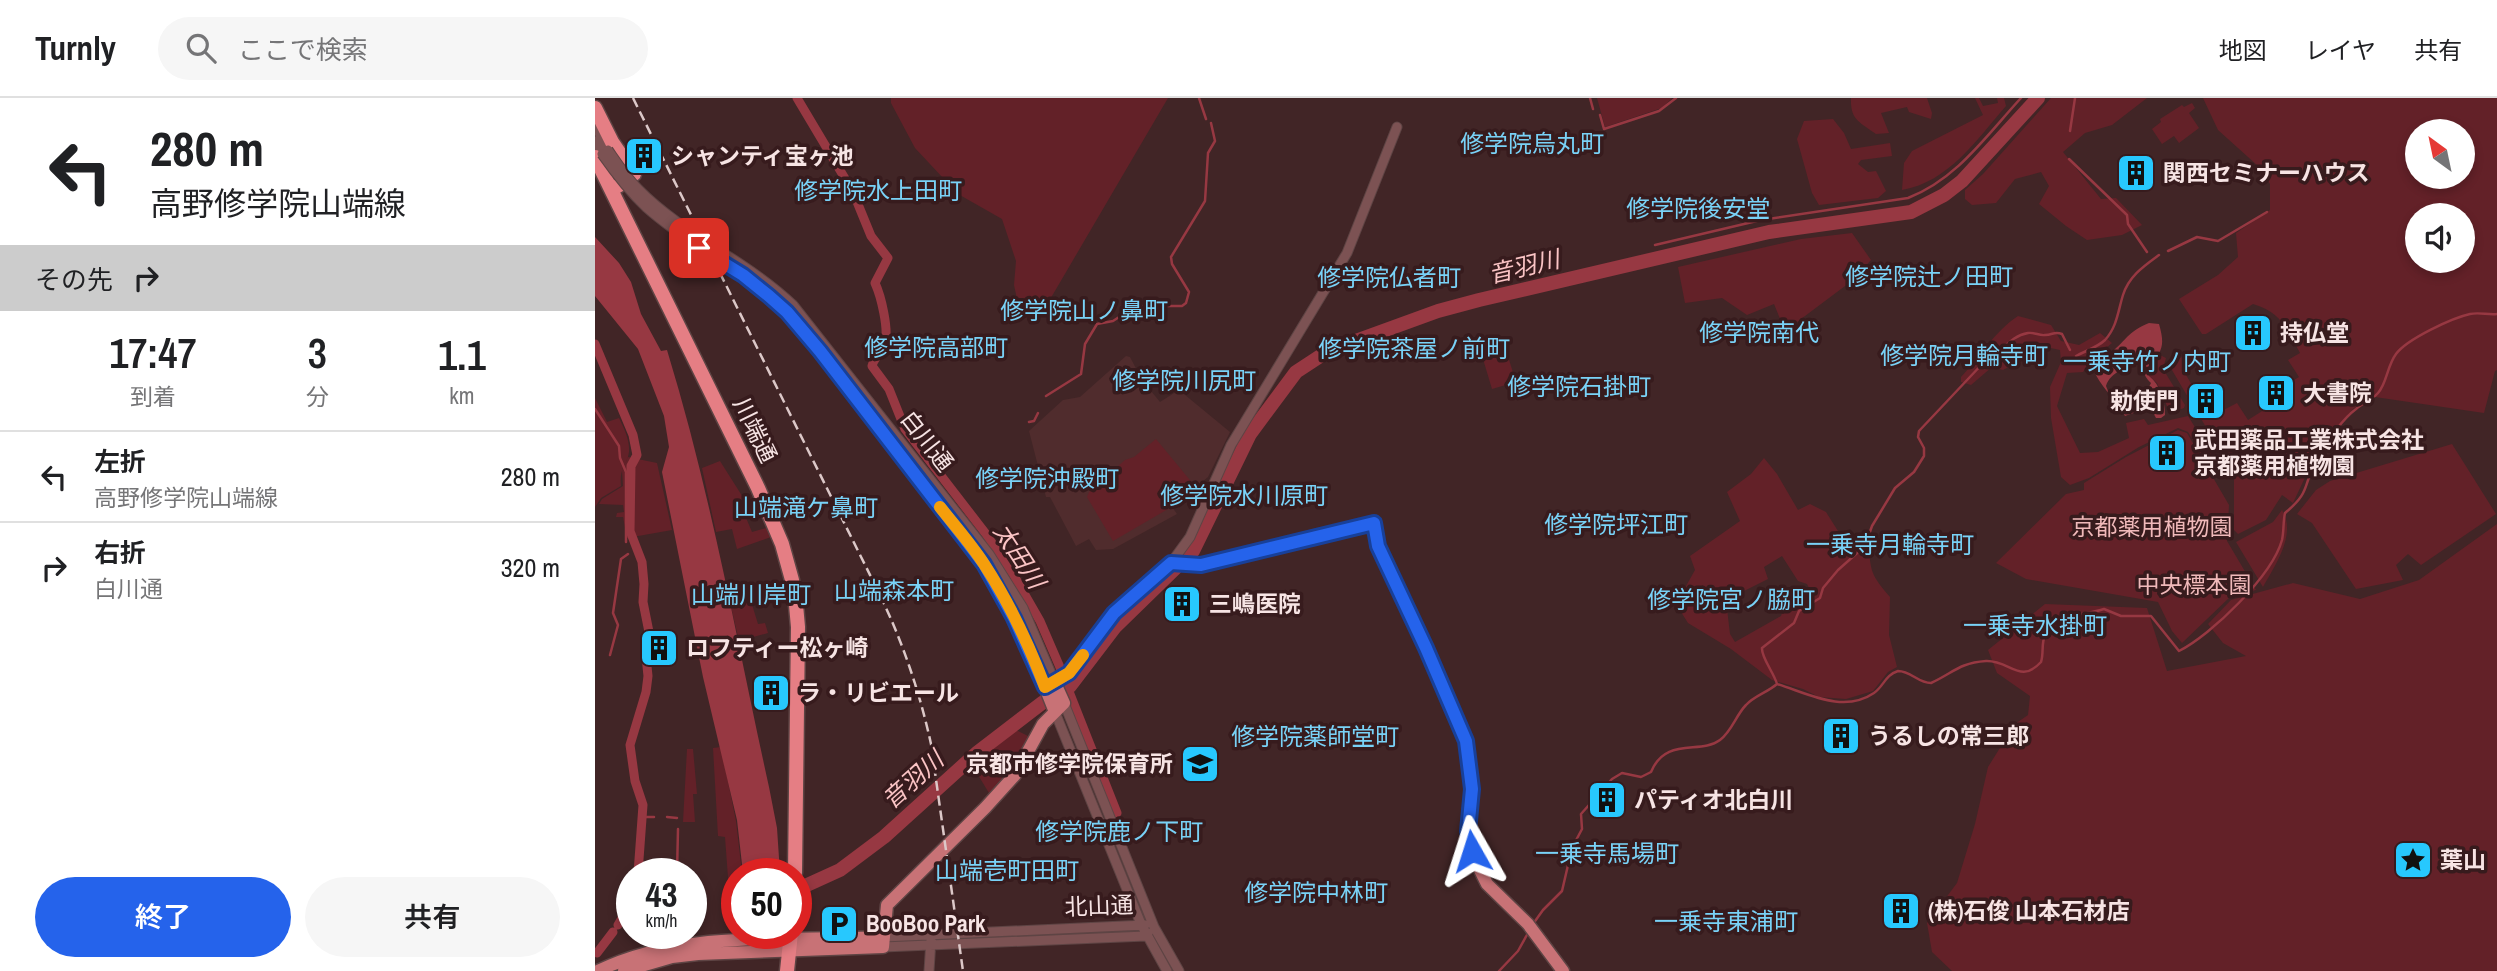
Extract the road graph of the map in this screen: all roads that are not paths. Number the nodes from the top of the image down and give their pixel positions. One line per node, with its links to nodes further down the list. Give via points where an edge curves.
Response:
1 (595, 108): 6 (highway, via 634,174)
2 (595, 125): 5 (street, 白川通)
3 (1397, 127): 7 (street, via 1347,253 1231,445)
4 (595, 141): 5 (street, 白川通)
5 (602, 154): 6 (highway, 川端通); 8 (street, 白川通, bridge, via 648,209 790,308 984,564)
6 (613, 190): 9 (highway, 川端通, via 752,476 782,544 792,580 798,627)
7 (1178, 564): 8 (main road, via 1114,613); 25 (main road, via 1212,562 1374,523 1378,546 1466,741 1472,851 1487,884 1532,928)
8 (1055, 696): 10 (street, 白川通); 11 (street, 白川通); 15 (main road, via 1015,775 887,905)
9 (795, 858)
10 (1141, 924): 11 (street, 北山通); 12 (street, 白川通); 13 (street, 北山通)
11 (1154, 927): 12 (street, 北山通); 24 (street, 白川通)
12 (1146, 936): 13 (street, 北山通); 23 (street, 白川通)
13 (931, 940): 15 (street, 北山通); 22 (street)
14 (812, 942): 15 (main road, 北山通)
15 (883, 942)
16 (721, 947): 19 (main road, 北山通, via 671,946)
17 (721, 949): 20 (main road, 北山通)
18 (788, 949): 21 (highway)
19 (598, 971)
20 (624, 971)
21 (787, 971)
22 (929, 971)
23 (1167, 971)
24 (1179, 971)
25 (1563, 971)

